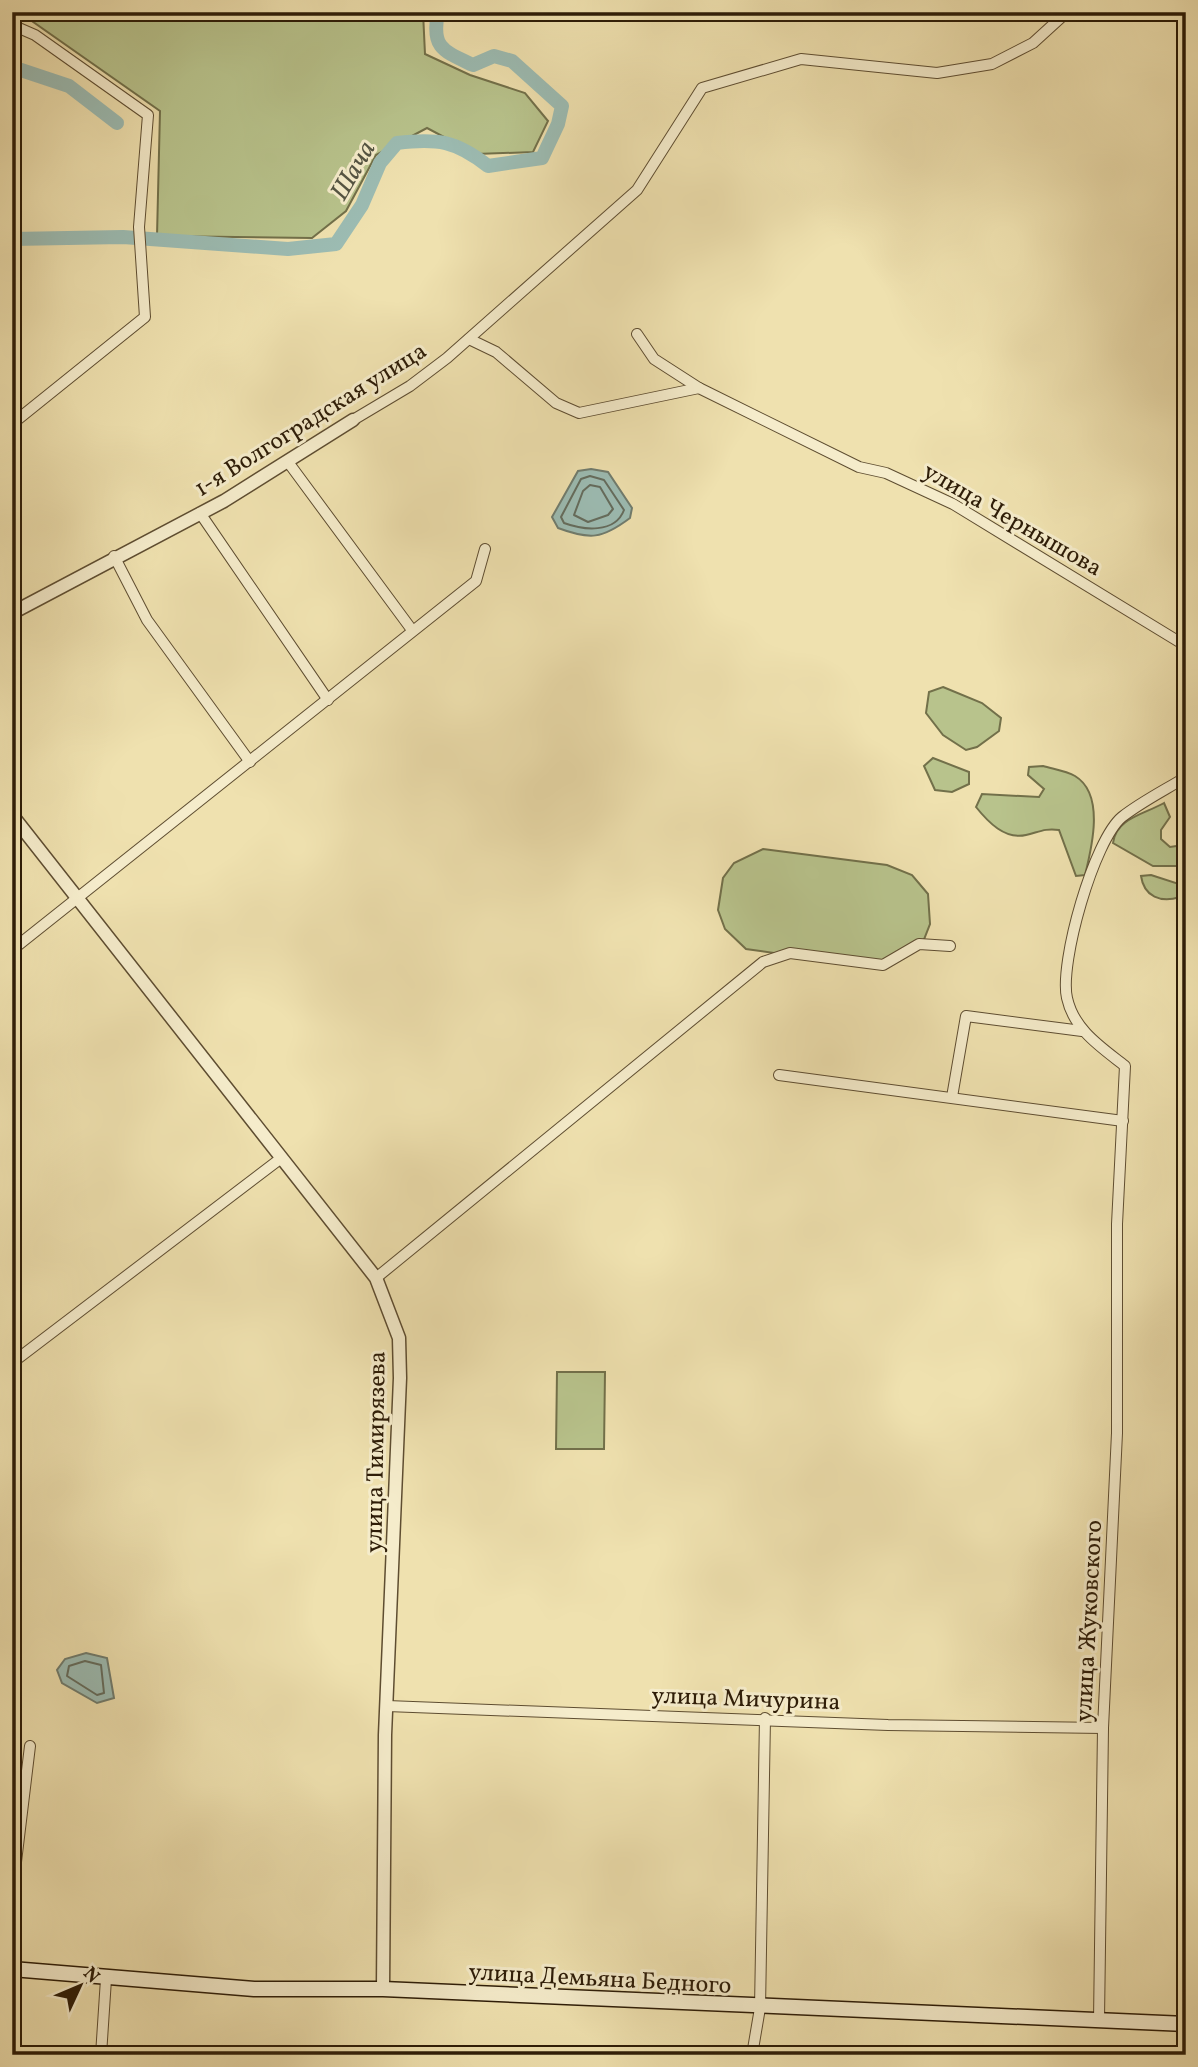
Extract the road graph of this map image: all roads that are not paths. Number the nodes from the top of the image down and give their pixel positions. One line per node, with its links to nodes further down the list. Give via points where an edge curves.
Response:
1 (1067, 12): 4 (street, 1-я Волгоградская улица, via 1033,43 992,64 937,73 801,59 702,88 638,190)
2 (12, 25): 7 (street, via 35,35 148,115 139,227 145,317)
3 (637, 334): 5 (street, улица Чернышова, via 654,359)
4 (469, 339): 5 (street, via 496,352 556,403 579,413); 6 (street, 1-я Волгоградская улица, via 410,386)
5 (699, 388): 15 (street, улица Чернышова, via 859,467 887,473 953,504)
6 (353, 420): 8 (street, 1-я Волгоградская улица)
7 (12, 424)
8 (288, 462): 9 (street, 1-я Волгоградская улица); 14 (street)
9 (200, 513): 11 (street, 1-я Волгоградская улица); 16 (street)
10 (485, 549): 14 (street, via 477,581)
11 (114, 556): 13 (street, 1-я Волгоградская улица); 17 (street, via 147,620)
12 (12, 596): 13 (street)
13 (16, 610)
14 (412, 630): 16 (street)
15 (1186, 646)
16 (328, 700): 17 (street)
17 (250, 762): 20 (street)
18 (1186, 777): 23 (street, via 1120,818 1101,844 1071,944 1067,998)
19 (12, 815): 20 (street, улица Тимирязева)
20 (79, 896): 22 (street); 27 (street, улица Тимирязева)
21 (950, 946): 28 (street, via 919,944 883,965 790,953 764,962)
22 (12, 950)
23 (1082, 1031): 25 (street, via 965,1016); 26 (street, улица Жуковского, via 1125,1066)
24 (779, 1075): 25 (street)
25 (952, 1097): 26 (street)
26 (1123, 1121): 32 (street, улица Жуковского, via 1117,1433)
27 (280, 1159): 28 (street, улица Тимирязева); 29 (street)
28 (376, 1278): 30 (street, улица Тимирязева, via 399,1338)
29 (12, 1363)
30 (387, 1706): 31 (street, улица Мичурина); 37 (street, улица Тимирязева)
31 (765, 1718): 32 (street, улица Мичурина); 38 (street)
32 (1103, 1728): 39 (street, улица Жуковского)
33 (30, 1746): 34 (street)
34 (12, 1895)
35 (12, 1969): 36 (main road, улица Демьяна Бедного)
36 (106, 1979): 37 (main road, улица Демьяна Бедного, via 254,1989); 41 (street)
37 (383, 1989): 38 (main road, улица Демьяна Бедного)
38 (760, 2008): 39 (main road, улица Демьяна Бедного); 42 (street)
39 (1099, 2020): 40 (main road, улица Демьяна Бедного)
40 (1186, 2024)
41 (101, 2055)
42 (752, 2055)

